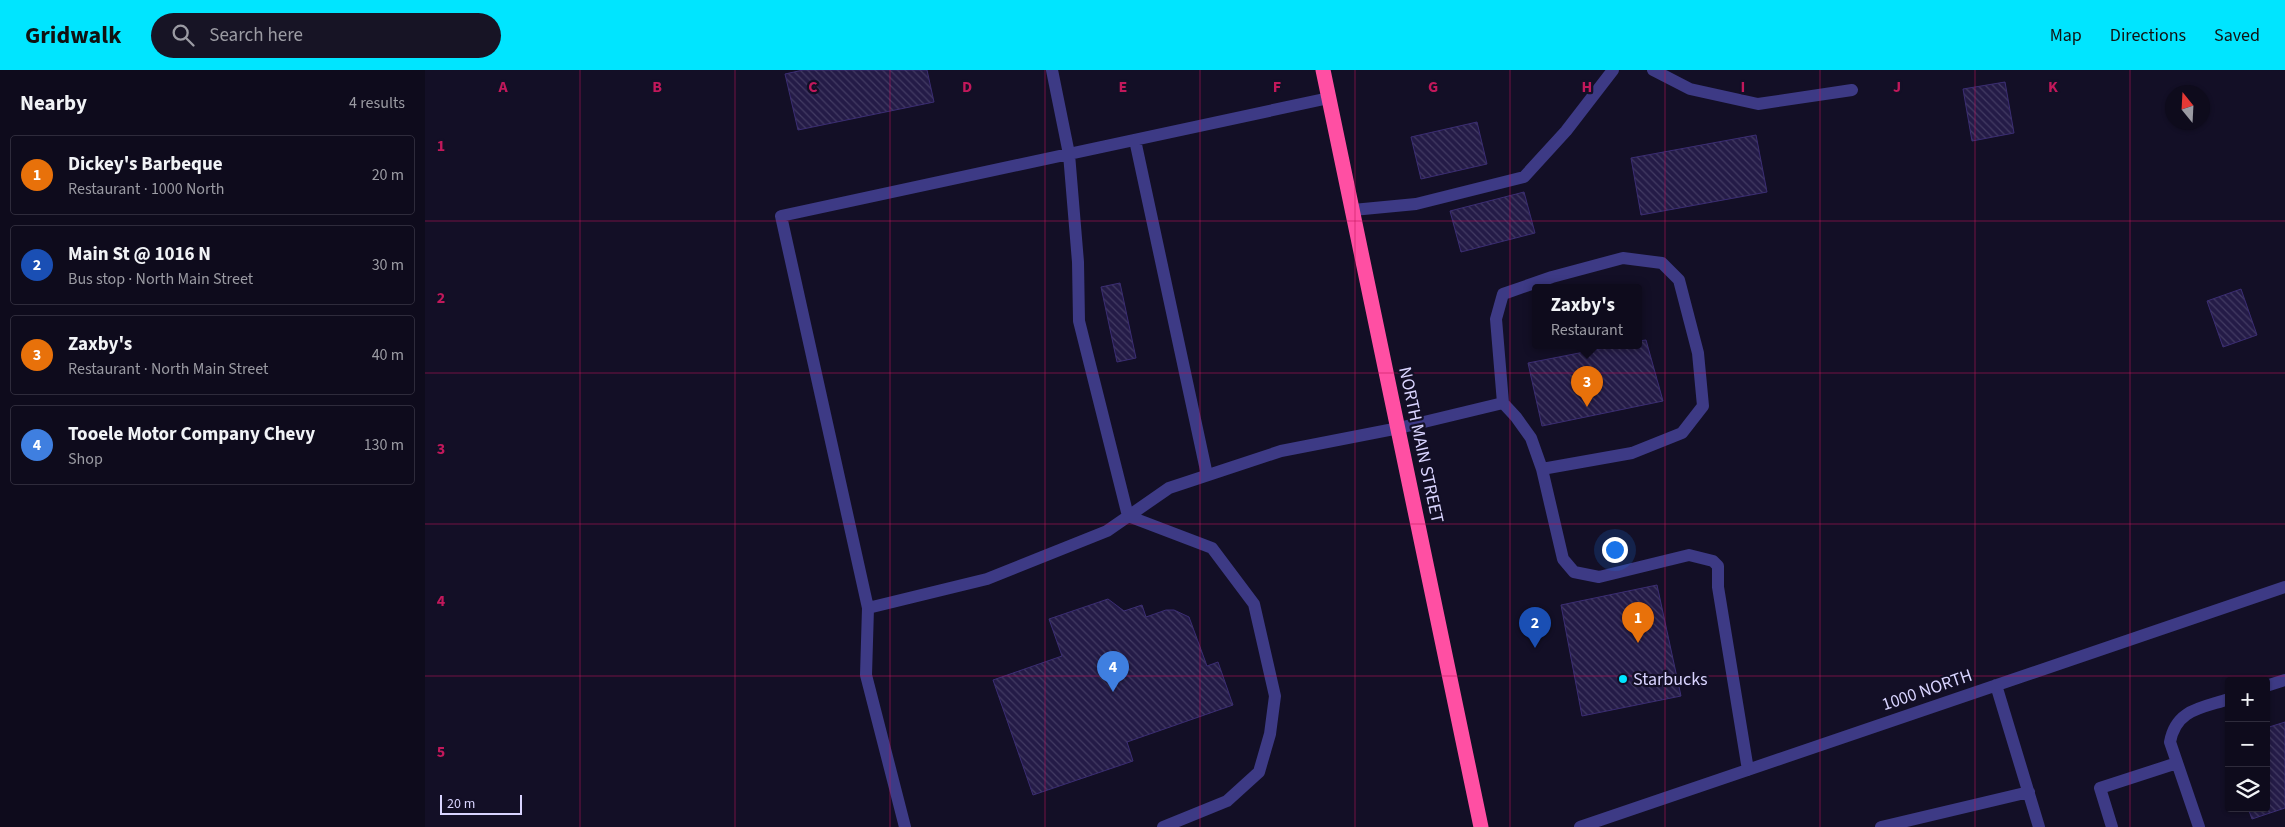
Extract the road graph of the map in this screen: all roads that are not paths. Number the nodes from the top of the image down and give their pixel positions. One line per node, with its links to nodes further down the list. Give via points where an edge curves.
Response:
1 (1052, 70): 8 (street)
2 (1323, 70): 6 (highway, NORTH MAIN STREET)
3 (1613, 70): 9 (street, via 1566,131 1524,177 1416,204)
4 (1653, 70): 5 (street, via 1690,89 1758,104)
5 (1852, 90)
6 (1329, 98): 7 (street); 9 (highway, NORTH MAIN STREET)
7 (1135, 140): 8 (street); 13 (street)
8 (1069, 154): 14 (street, via 1078,262 1079,321); 16 (street, via 781,216)
9 (1353, 210): 11 (highway, NORTH MAIN STREET)
10 (1503, 403): 11 (street); 12 (street, via 1531,438); 12 (street, via 1496,319 1503,294 1623,258 1662,263 1679,280 1698,353 1703,406 1683,433 1632,453)
11 (1399, 428): 13 (street, via 1281,451); 26 (highway, NORTH MAIN STREET)
12 (1542, 469): 22 (street, via 1563,559 1575,572 1599,577 1689,555 1718,566 1718,587)
13 (1207, 475): 14 (street, via 1169,488)
14 (1129, 516): 16 (street, via 1107,531 987,579); 25 (street, via 1212,548 1254,604 1275,696 1270,734 1259,772 1227,801)
15 (2285, 586): 18 (street, 1000 NORTH)
16 (868, 608): 24 (street, via 866,675)
17 (2285, 680): 19 (street)
18 (1996, 685): 22 (street, 1000 NORTH); 23 (street)
19 (2270, 685)
20 (2225, 700): 21 (street, via 2190,712 2180,719 2171,742)
21 (2177, 763): 30 (street, via 2100,788); 31 (street)
22 (1747, 770): 27 (street, 1000 NORTH)
23 (2029, 792): 28 (street); 29 (street)
24 (905, 827)
25 (1163, 827)
26 (1481, 827)
27 (1580, 827)
28 (1881, 827)
29 (2039, 827)
30 (2112, 827)
31 (2199, 827)

